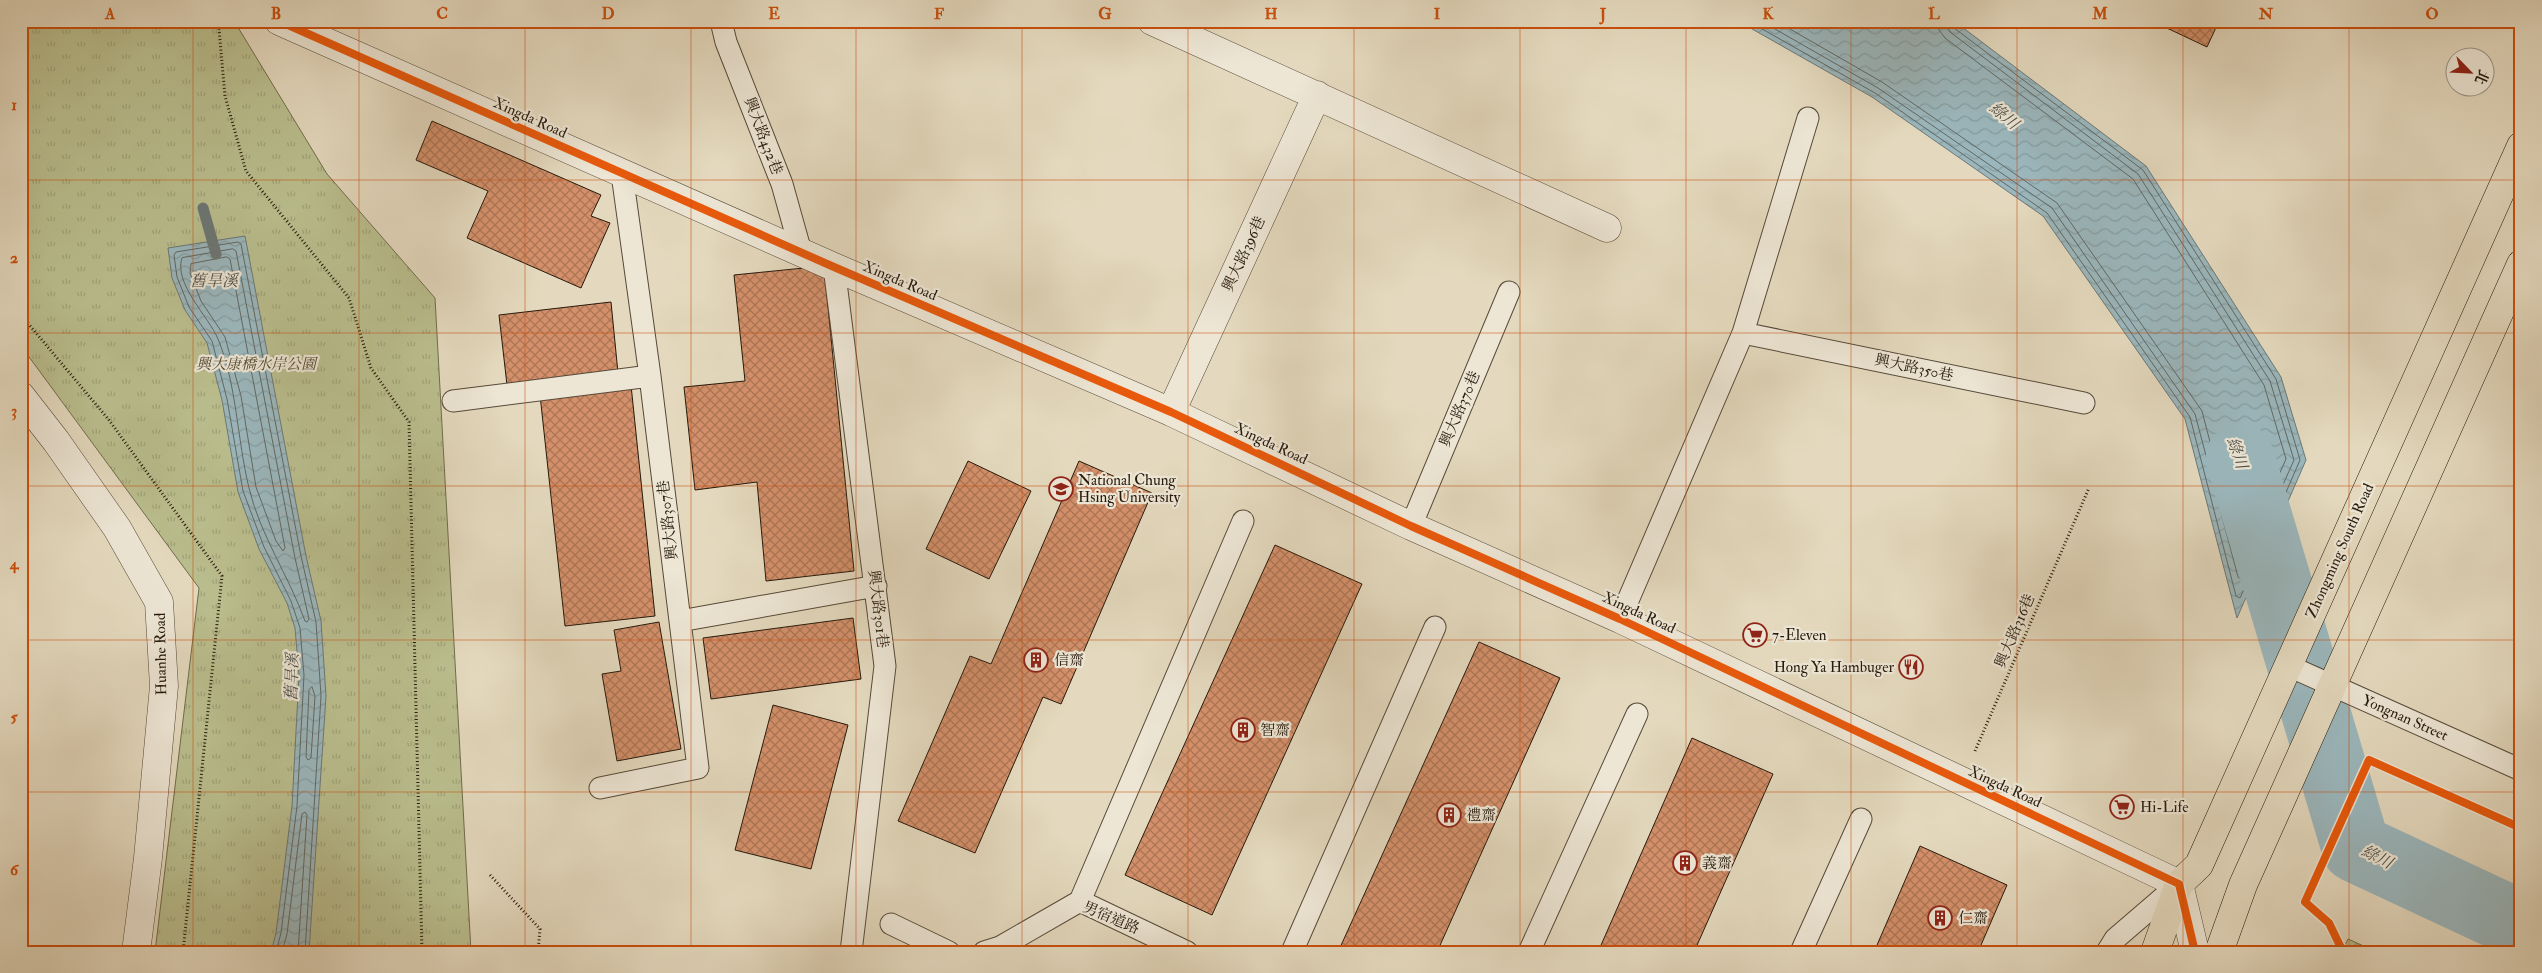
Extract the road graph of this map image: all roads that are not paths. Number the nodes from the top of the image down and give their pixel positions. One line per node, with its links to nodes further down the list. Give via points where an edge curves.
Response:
1 (279, 21): 7 (street, Xingda Road)
2 (721, 21): 9 (lane, 興大路432巷, via 782,184)
3 (1152, 21): 4 (street)
4 (1317, 95): 8 (street); 18 (street, 興大路396巷)
5 (1808, 118): 13 (lane)
6 (2521, 146): 25 (main road, Zhongming South Road)
7 (622, 174): 9 (street, Xingda Road); 14 (lane, 興大路307巷)
8 (1607, 228)
9 (801, 252): 11 (street, Xingda Road)
10 (2521, 264): 26 (main road)
11 (834, 267): 18 (street, Xingda Road); 21 (lane, 興大路301巷)
12 (1508, 292): 20 (lane, 興大路370巷)
13 (1743, 333): 17 (lane, 興大路350巷); 22 (lane)
14 (650, 376): 16 (lane); 23 (lane, 興大路307巷)
15 (21, 396): 34 (street, Huanhe Road, via 117,528 159,602 164,686)
16 (453, 402)
17 (2084, 403)
18 (1171, 412): 20 (street, Xingda Road)
19 (1243, 521): 32 (lane)
20 (1411, 526): 22 (street, Xingda Road)
21 (876, 586): 23 (lane); 35 (lane, 興大路301巷, via 885,666)
22 (1620, 619): 31 (street, Xingda Road)
23 (680, 621): 29 (lane, 興大路307巷, via 698,768)
24 (1435, 627): 39 (lane)
25 (2289, 666): 26 (lane, Yongnan Street); 31 (main road, Zhongming South Road, via 2199,865)
26 (2327, 685): 28 (lane, Yongnan Street); 46 (main road, via 2243,885)
27 (1637, 714): 40 (lane)
28 (2521, 770)
29 (600, 788)
30 (1860, 819): 41 (lane)
31 (2179, 884): 42 (lane, via 2115,939); 43 (main road); 44 (main road, Zhongming South Road); 45 (street)
32 (1080, 902): 37 (lane, 男宿道路); 38 (lane, 男宿道路)
33 (891, 924): 36 (lane)
34 (136, 952)
35 (851, 952)
36 (950, 952)
37 (984, 952)
38 (1187, 952)
39 (1292, 952)
40 (1529, 952)
41 (1801, 952)
42 (2107, 952)
43 (2143, 952)
44 (2155, 952)
45 (2195, 952)
46 (2219, 952)

